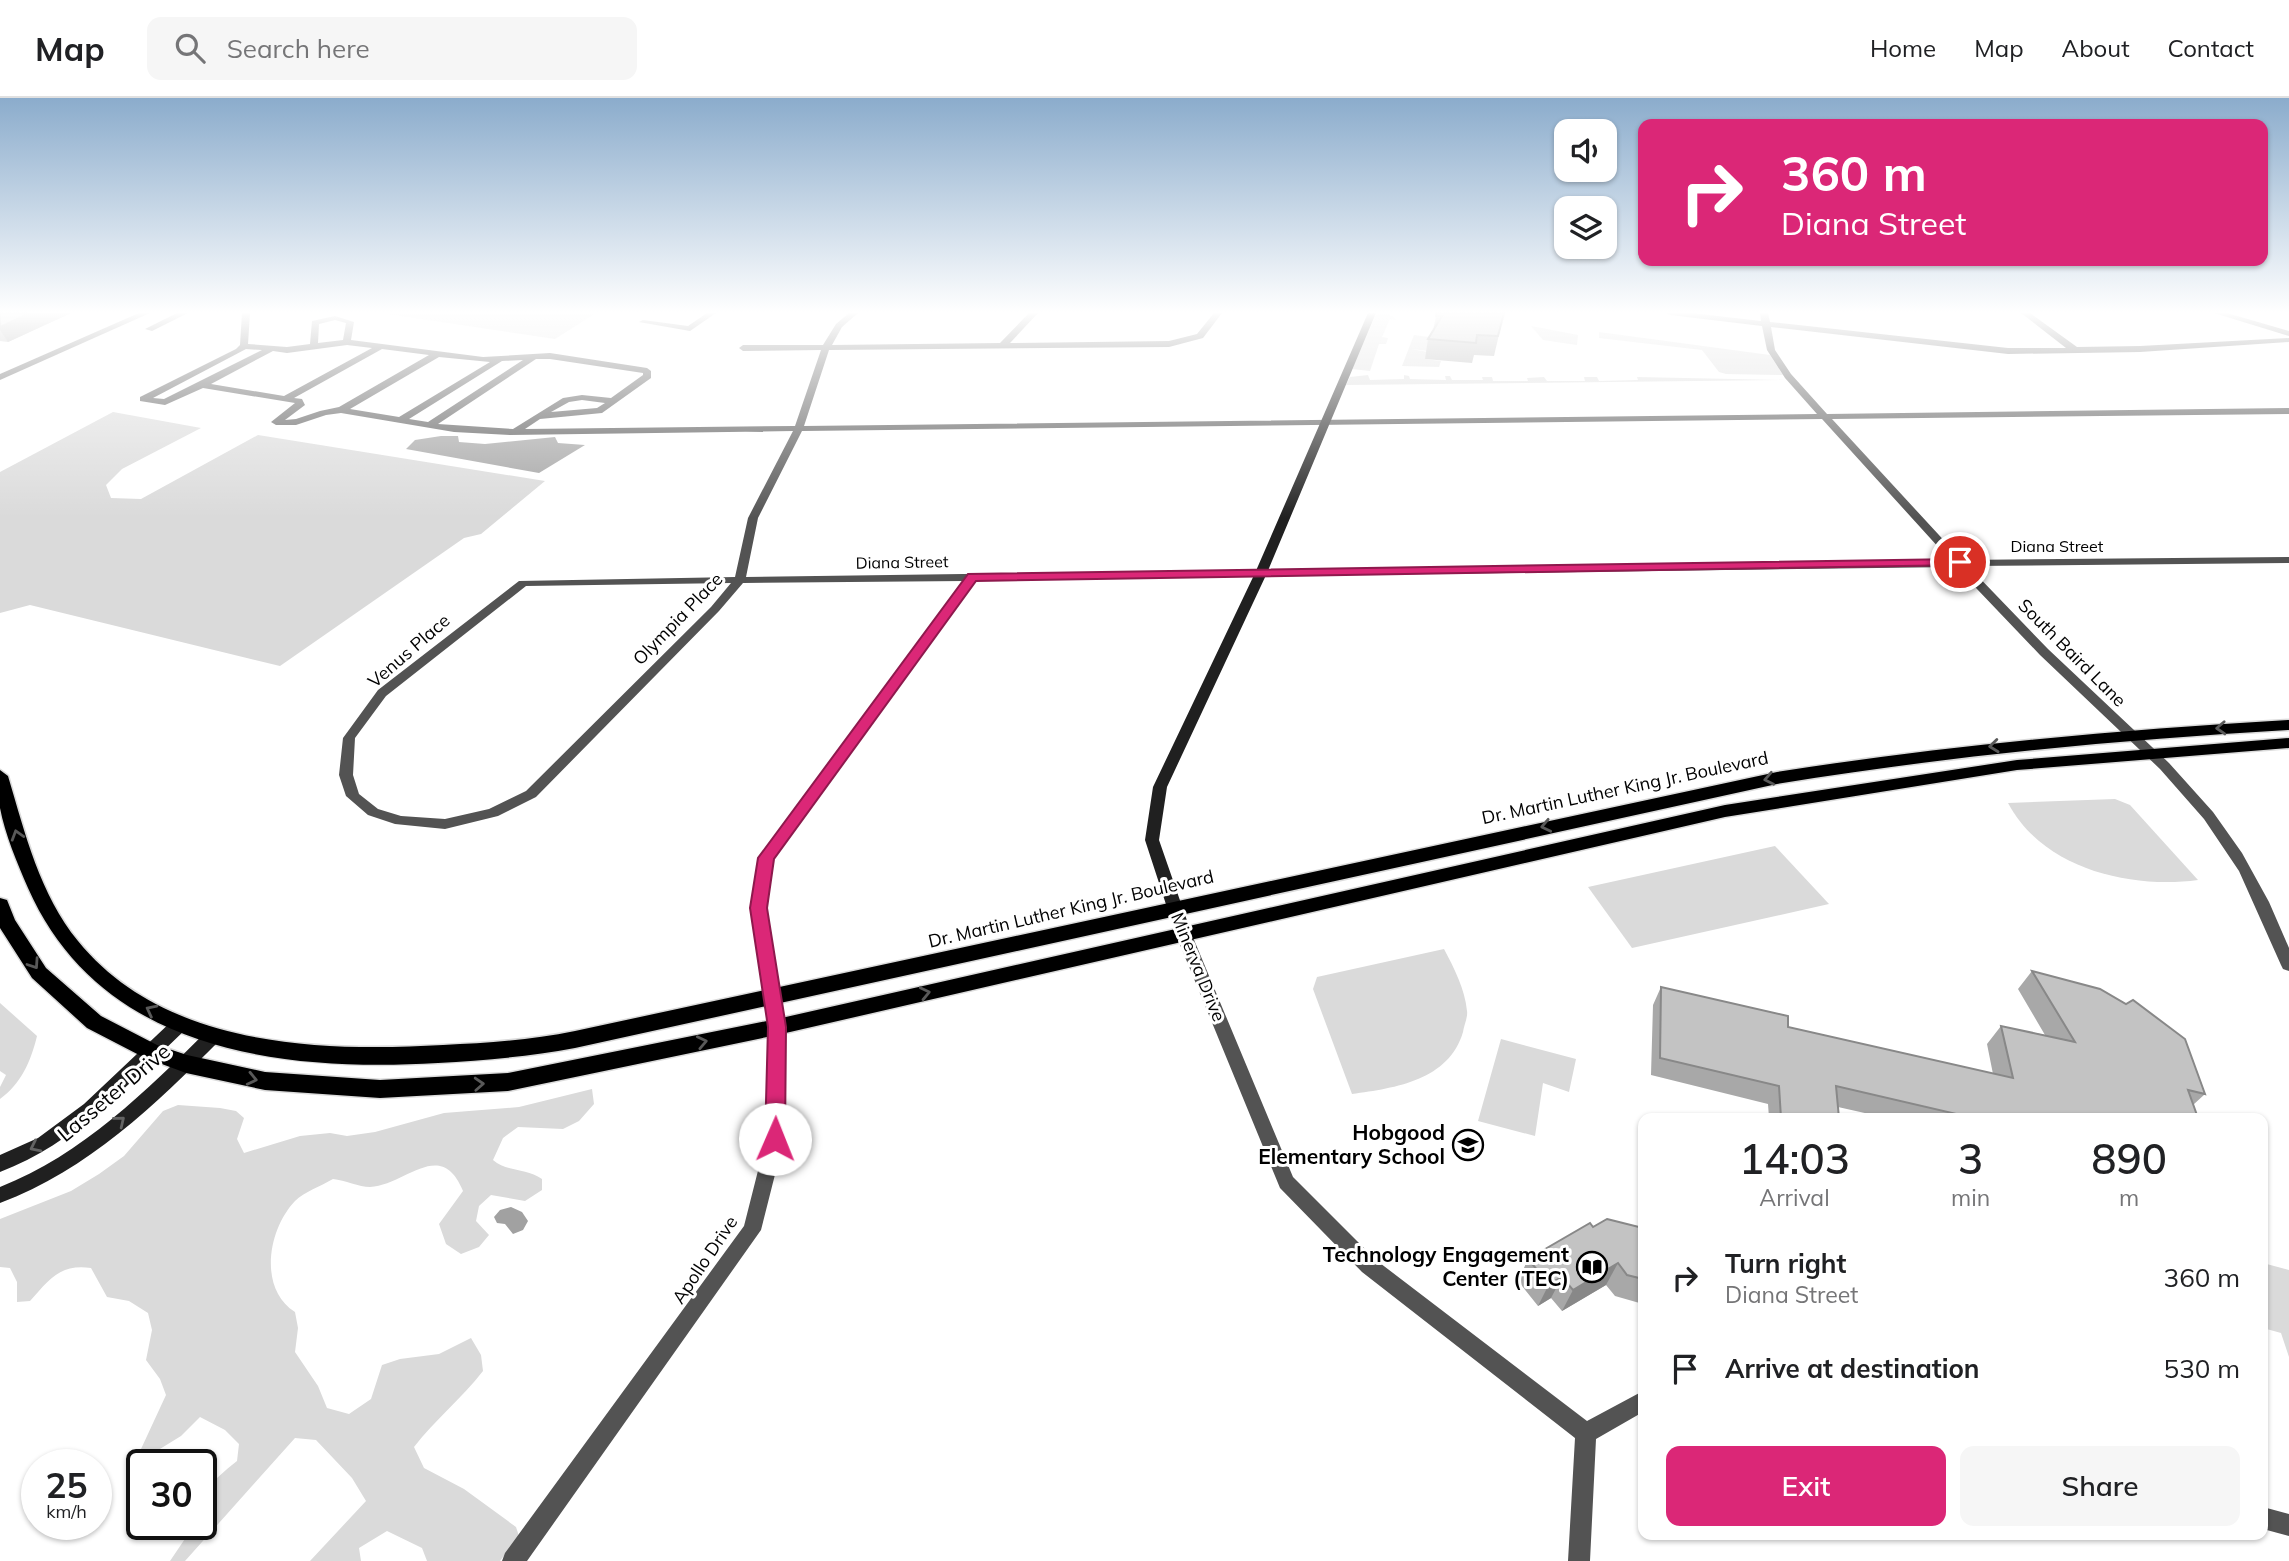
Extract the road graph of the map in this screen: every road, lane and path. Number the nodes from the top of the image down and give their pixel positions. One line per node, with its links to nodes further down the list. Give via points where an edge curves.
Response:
1 (177, 381): 11 (street, via 143,399 165,402)
2 (211, 381): 11 (street)
3 (317, 381): 12 (street)
4 (391, 381): 14 (street)
5 (465, 381): 18 (street)
6 (497, 381): 20 (street)
7 (641, 381): 13 (street)
8 (814, 381): 21 (street, Olympia Place)
9 (1342, 381): 19 (street, Minerva Drive)
10 (1794, 381): 17 (street, South Baird Lane)
11 (202, 386): 12 (street)
12 (285, 399): 14 (street, via 300,405 276,422 303,423 327,410)
13 (613, 401): 16 (street, via 599,411); 16 (street, via 562,400)
14 (341, 410): 18 (street)
15 (2289, 411): 17 (street)
16 (538, 416): 22 (street)
17 (1825, 417): 19 (street); 24 (street, South Baird Lane)
18 (400, 420): 20 (street)
19 (1324, 423): 21 (street); 25 (street, Minerva Drive)
20 (429, 425): 22 (street)
21 (797, 430): 22 (street); 27 (street, Olympia Place, via 752,518)
22 (515, 432)
23 (2289, 560): 24 (street, Diana Street)
24 (1960, 562): 25 (street, Diana Street); 30 (street, South Baird Lane, via 2043,652)
25 (1261, 573): 26 (street, Diana Street); 36 (street, Minerva Drive, via 1160,788 1152,840)
26 (973, 577): 27 (street, Diana Street); 39 (street, Apollo Drive, via 766,858 759,908)
27 (740, 580): 28 (street, Diana Street); 34 (street, Olympia Place, via 531,794 493,813 445,824)
28 (523, 583): 34 (street, Venus Place, via 382,694 349,738 346,775 353,796 373,812)
29 (2289, 725): 30 (main road, Dr. Martin Luther King Jr. Boulevard, one-way to 30)
30 (2128, 734): 32 (street, South Baird Lane); 36 (main road, Dr. Martin Luther King Jr. Boulevard, one-way to 36, via 1915,755 1777,778)
31 (2289, 743): 32 (main road)
32 (2149, 753): 37 (main road, via 2017,765 1725,811); 38 (street, South Baird Lane, via 2183,786 2228,842)
33 (0, 776): 40 (main road, Dr. Martin Luther King Jr. Boulevard, one-way to 33, via 131,999 88,965 52,917 19,844)
34 (400, 821)
35 (0, 905): 43 (main road, one-way to 43, via 40,973 94,1022)
36 (1173, 907): 37 (street, Minerva Drive); 39 (main road, Dr. Martin Luther King Jr. Boulevard)
37 (1184, 935): 41 (main road, one-way to 37); 48 (street, Minerva Drive, via 1286,1182 1369,1266)
38 (2289, 965)
39 (772, 997): 41 (street, Apollo Drive); 42 (main road, Dr. Martin Luther King Jr. Boulevard, via 529,1048 405,1057 296,1053)
40 (180, 1024): 42 (main road, Dr. Martin Luther King Jr. Boulevard); 43 (street, Lasseter Drive)
41 (777, 1027): 44 (main road, one-way to 41, via 265,1082 380,1089 496,1083); 51 (street, Apollo Drive, via 775,1139 752,1230)
42 (214, 1035): 44 (street, Lasseter Drive)
43 (150, 1051): 44 (main road); 45 (street, Lasseter Drive, one-way to 45, via 90,1109 44,1143)
44 (186, 1063): 46 (street, Lasseter Drive, one-way to 44, via 66,1163)
45 (0, 1164)
46 (0, 1195)
47 (1638, 1404): 48 (street)
48 (1586, 1433): 52 (street)
49 (2268, 1519): 50 (street)
50 (2289, 1525)
51 (513, 1561)
52 (1579, 1561)

